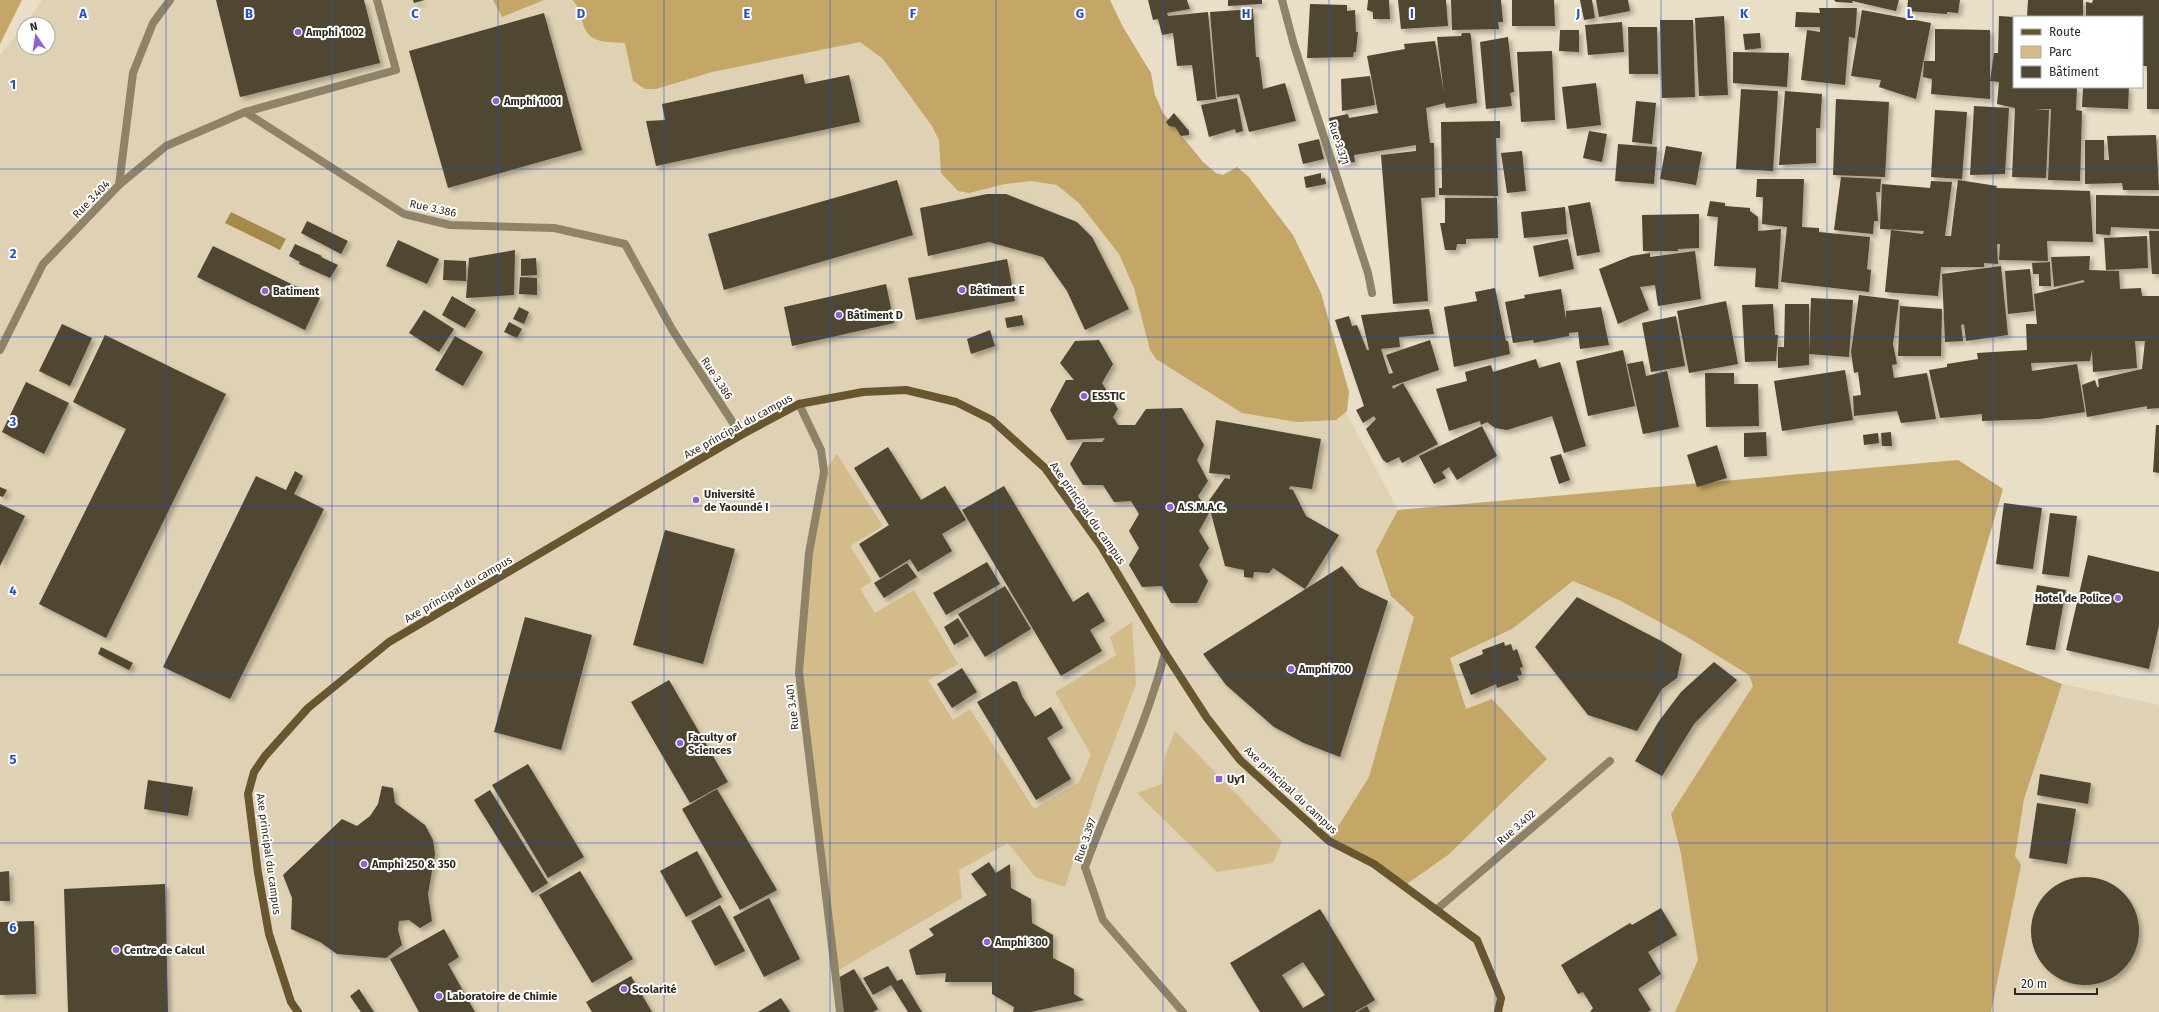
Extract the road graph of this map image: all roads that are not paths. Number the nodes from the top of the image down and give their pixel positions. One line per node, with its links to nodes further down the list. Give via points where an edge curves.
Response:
1 (170, 0): 5 (street, via 153,23 133,73)
2 (377, 0): 4 (street, via 396,70)
3 (1282, 0): 6 (street, Rue 3.371, via 1294,45 1368,273)
4 (245, 112): 5 (street, Rue 3.404, via 166,146); 9 (street, Rue 3.386, via 404,214 450,225 554,228 625,244 673,331)
5 (119, 185): 7 (street, Rue 3.404, via 43,264)
6 (1372, 293)
7 (0, 350)
8 (799, 404): 9 (street, Axe principal du campus); 10 (street, Axe principal du campus, via 863,392 906,390 956,402 992,420 1045,468 1100,546); 14 (street, Rue 3.401, via 821,450 824,472 809,553 799,672)
9 (741, 435): 13 (street, Axe principal du campus, via 389,642 308,708 265,756 254,772 248,794 255,850 270,934 291,1002)
10 (1165, 653): 12 (street, Axe principal du campus, via 1207,718 1240,760 1329,841 1374,864); 15 (street, Rue 3.397, via 1158,683 1140,733 1085,867 1104,920)
11 (1610, 761): 12 (street, Rue 3.402)
12 (1436, 910): 16 (street, Axe principal du campus, via 1477,940 1502,998)
13 (298, 1012)
14 (840, 1012)
15 (1183, 1012)
16 (1498, 1012)

